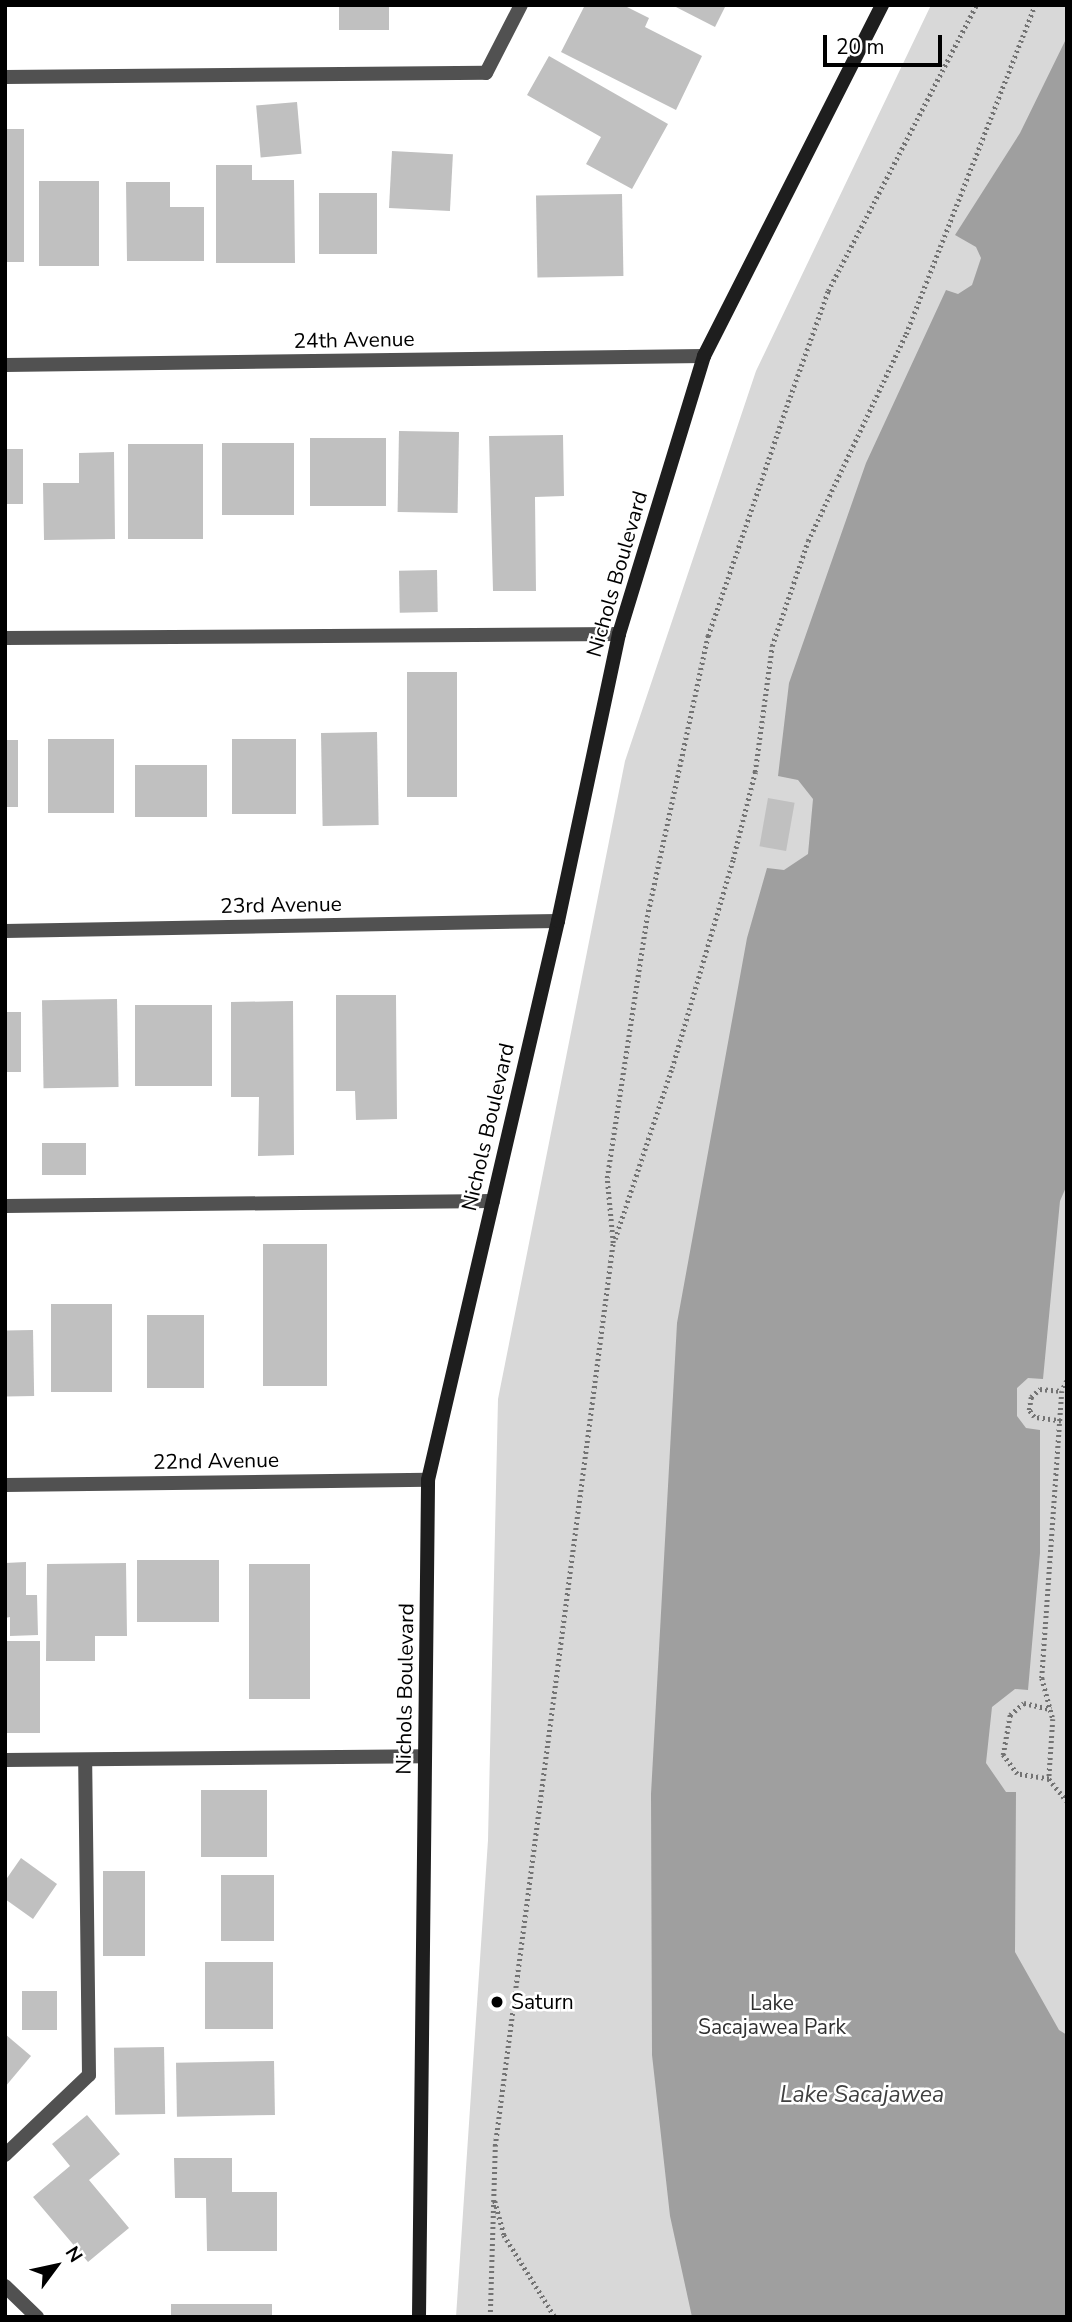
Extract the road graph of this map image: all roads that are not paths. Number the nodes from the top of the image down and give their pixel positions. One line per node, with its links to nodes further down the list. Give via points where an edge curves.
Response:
1 (521, 5): 3 (street, via 486,73)
2 (882, 5): 4 (main road, Nichols Boulevard)
3 (5, 76)
4 (704, 356): 5 (street, 24th Avenue); 6 (main road, Nichols Boulevard)
5 (5, 365)
6 (619, 634): 7 (street); 8 (main road, Nichols Boulevard)
7 (5, 638)
8 (558, 921): 9 (street, 23rd Avenue); 10 (main road, Nichols Boulevard)
9 (5, 931)
10 (493, 1201): 11 (street); 12 (main road, Nichols Boulevard)
11 (5, 1206)
12 (428, 1480): 13 (street, 22nd Avenue); 14 (main road, Nichols Boulevard)
13 (5, 1485)
14 (425, 1756): 16 (street); 20 (main road, Nichols Boulevard)
15 (5, 1760): 16 (street)
16 (85, 1760): 17 (street, via 89,2076)
17 (5, 2155)
18 (5, 2286): 19 (street)
19 (37, 2317)
20 (418, 2317)

